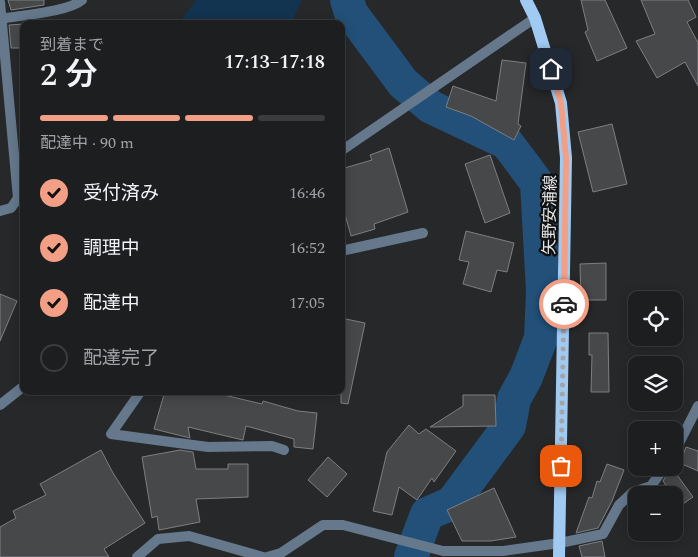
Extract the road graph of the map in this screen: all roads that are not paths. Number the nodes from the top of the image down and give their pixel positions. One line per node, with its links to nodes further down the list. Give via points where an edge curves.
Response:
1 (82, 0): 5 (street, via 53,10)
2 (526, 0): 4 (main road, 矢野安浦線)
3 (0, 2): 5 (street)
4 (535, 18): 6 (street); 17 (main road, 矢野安浦線, via 561,103 566,158)
5 (1, 19): 7 (street, via 18,198 11,208)
6 (345, 149)
7 (0, 211)
8 (423, 233): 9 (street)
9 (345, 250)
10 (20, 389): 12 (street)
11 (138, 395): 15 (street, via 111,434 208,447 272,446)
12 (0, 406)
13 (698, 406): 14 (street)
14 (683, 435)
15 (284, 450)
16 (658, 476): 17 (street, via 651,486 633,492 619,505 603,534)
17 (560, 543): 20 (street, via 503,551 443,551 343,525 323,525 281,553); 21 (main road, 矢野安浦線)
18 (137, 557): 19 (street, via 158,539 189,536)
19 (263, 557)
20 (267, 557)
21 (559, 557)

